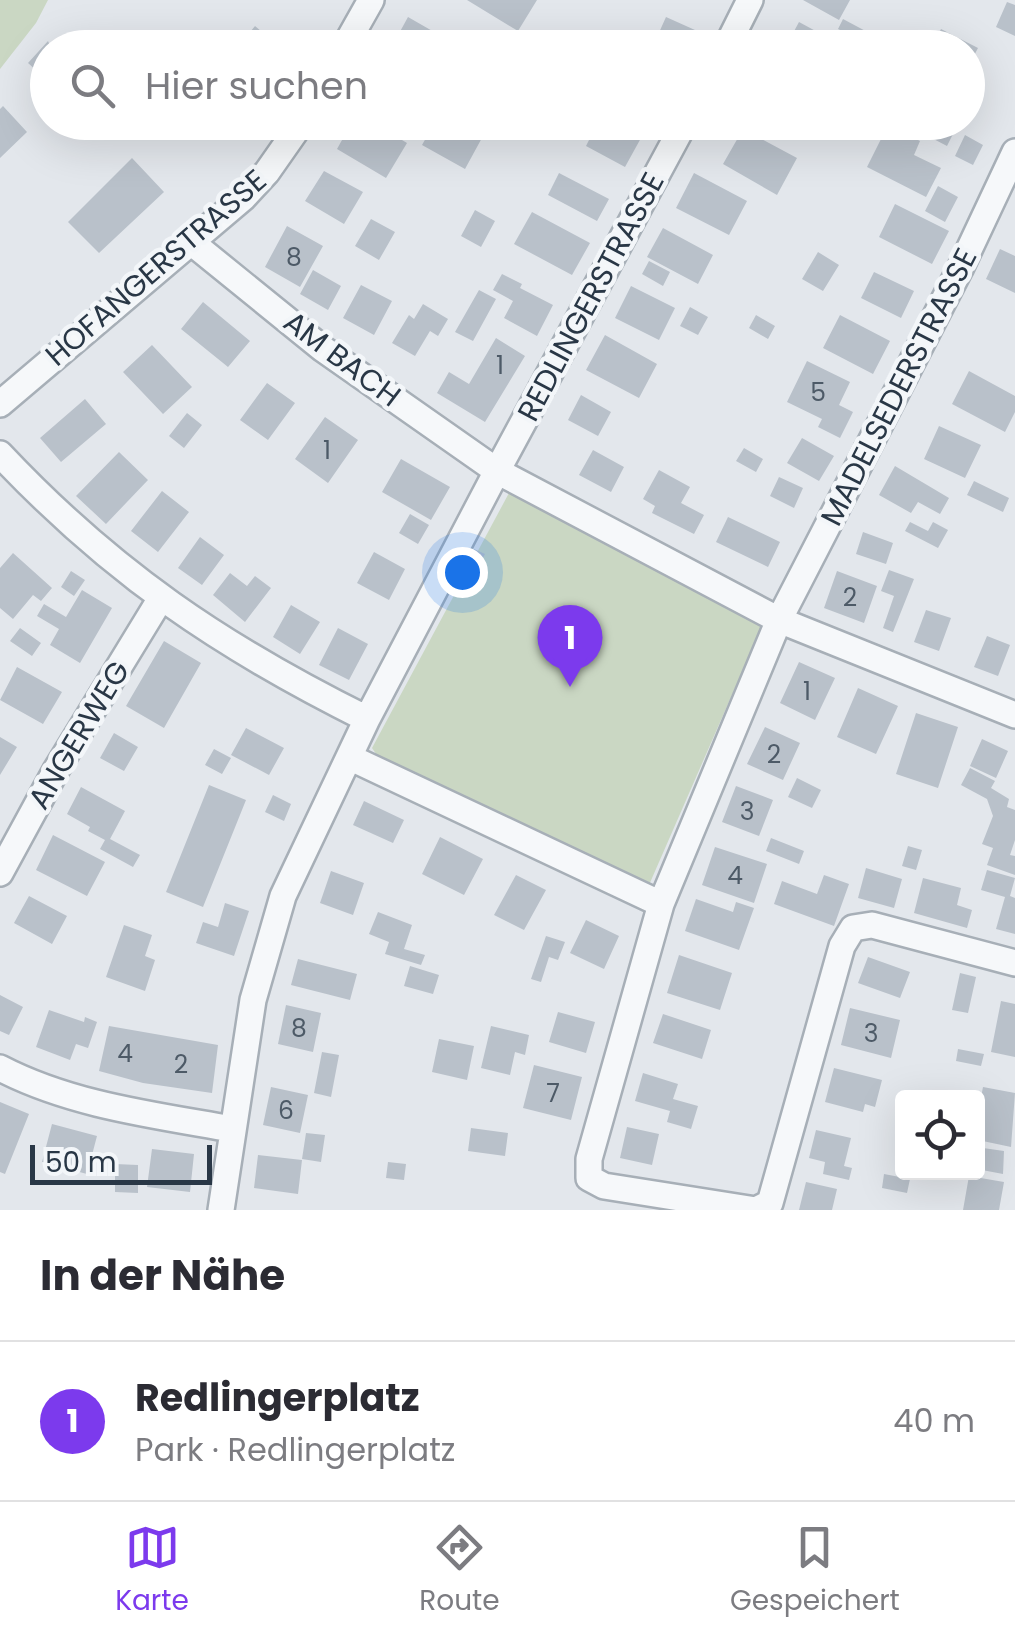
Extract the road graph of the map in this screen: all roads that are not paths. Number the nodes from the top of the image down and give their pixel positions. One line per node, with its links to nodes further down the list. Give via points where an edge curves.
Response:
1 (371, 0): 3 (street)
2 (750, 0): 4 (street)
3 (354, 30)
4 (735, 30)
5 (290, 140): 8 (street, HOFANGERSTRASSE, via 268,172)
6 (675, 140): 11 (street, REDLINGERSTRASSE)
7 (1015, 152): 13 (street, MADELSEDERSTRASSE)
8 (191, 242): 9 (street, HOFANGERSTRASSE); 11 (street, AM BACH, via 323,349)
9 (0, 404)
10 (0, 454): 12 (street, via 55,512)
11 (497, 470): 13 (street, AM BACH); 15 (street, REDLINGERSTRASSE)
12 (161, 598): 15 (street, via 236,650); 17 (street, ANGERWEG)
13 (780, 620): 14 (street, AM BACH); 18 (street, MADELSEDERSTRASSE)
14 (1015, 715)
15 (367, 719): 16 (street, REDLINGERSTRASSE)
16 (351, 758): 18 (street); 21 (street, REDLINGERSTRASSE, via 282,896 253,1000)
17 (0, 873)
18 (661, 904): 19 (street, MADELSEDERSTRASSE, via 589,1159 589,1178 604,1186 756,1210 770,1203 842,946 853,928 872,926)
19 (1015, 963)
20 (0, 1068): 21 (street, via 94,1103)
21 (232, 1130): 22 (street, REDLINGERSTRASSE)
22 (221, 1210)

